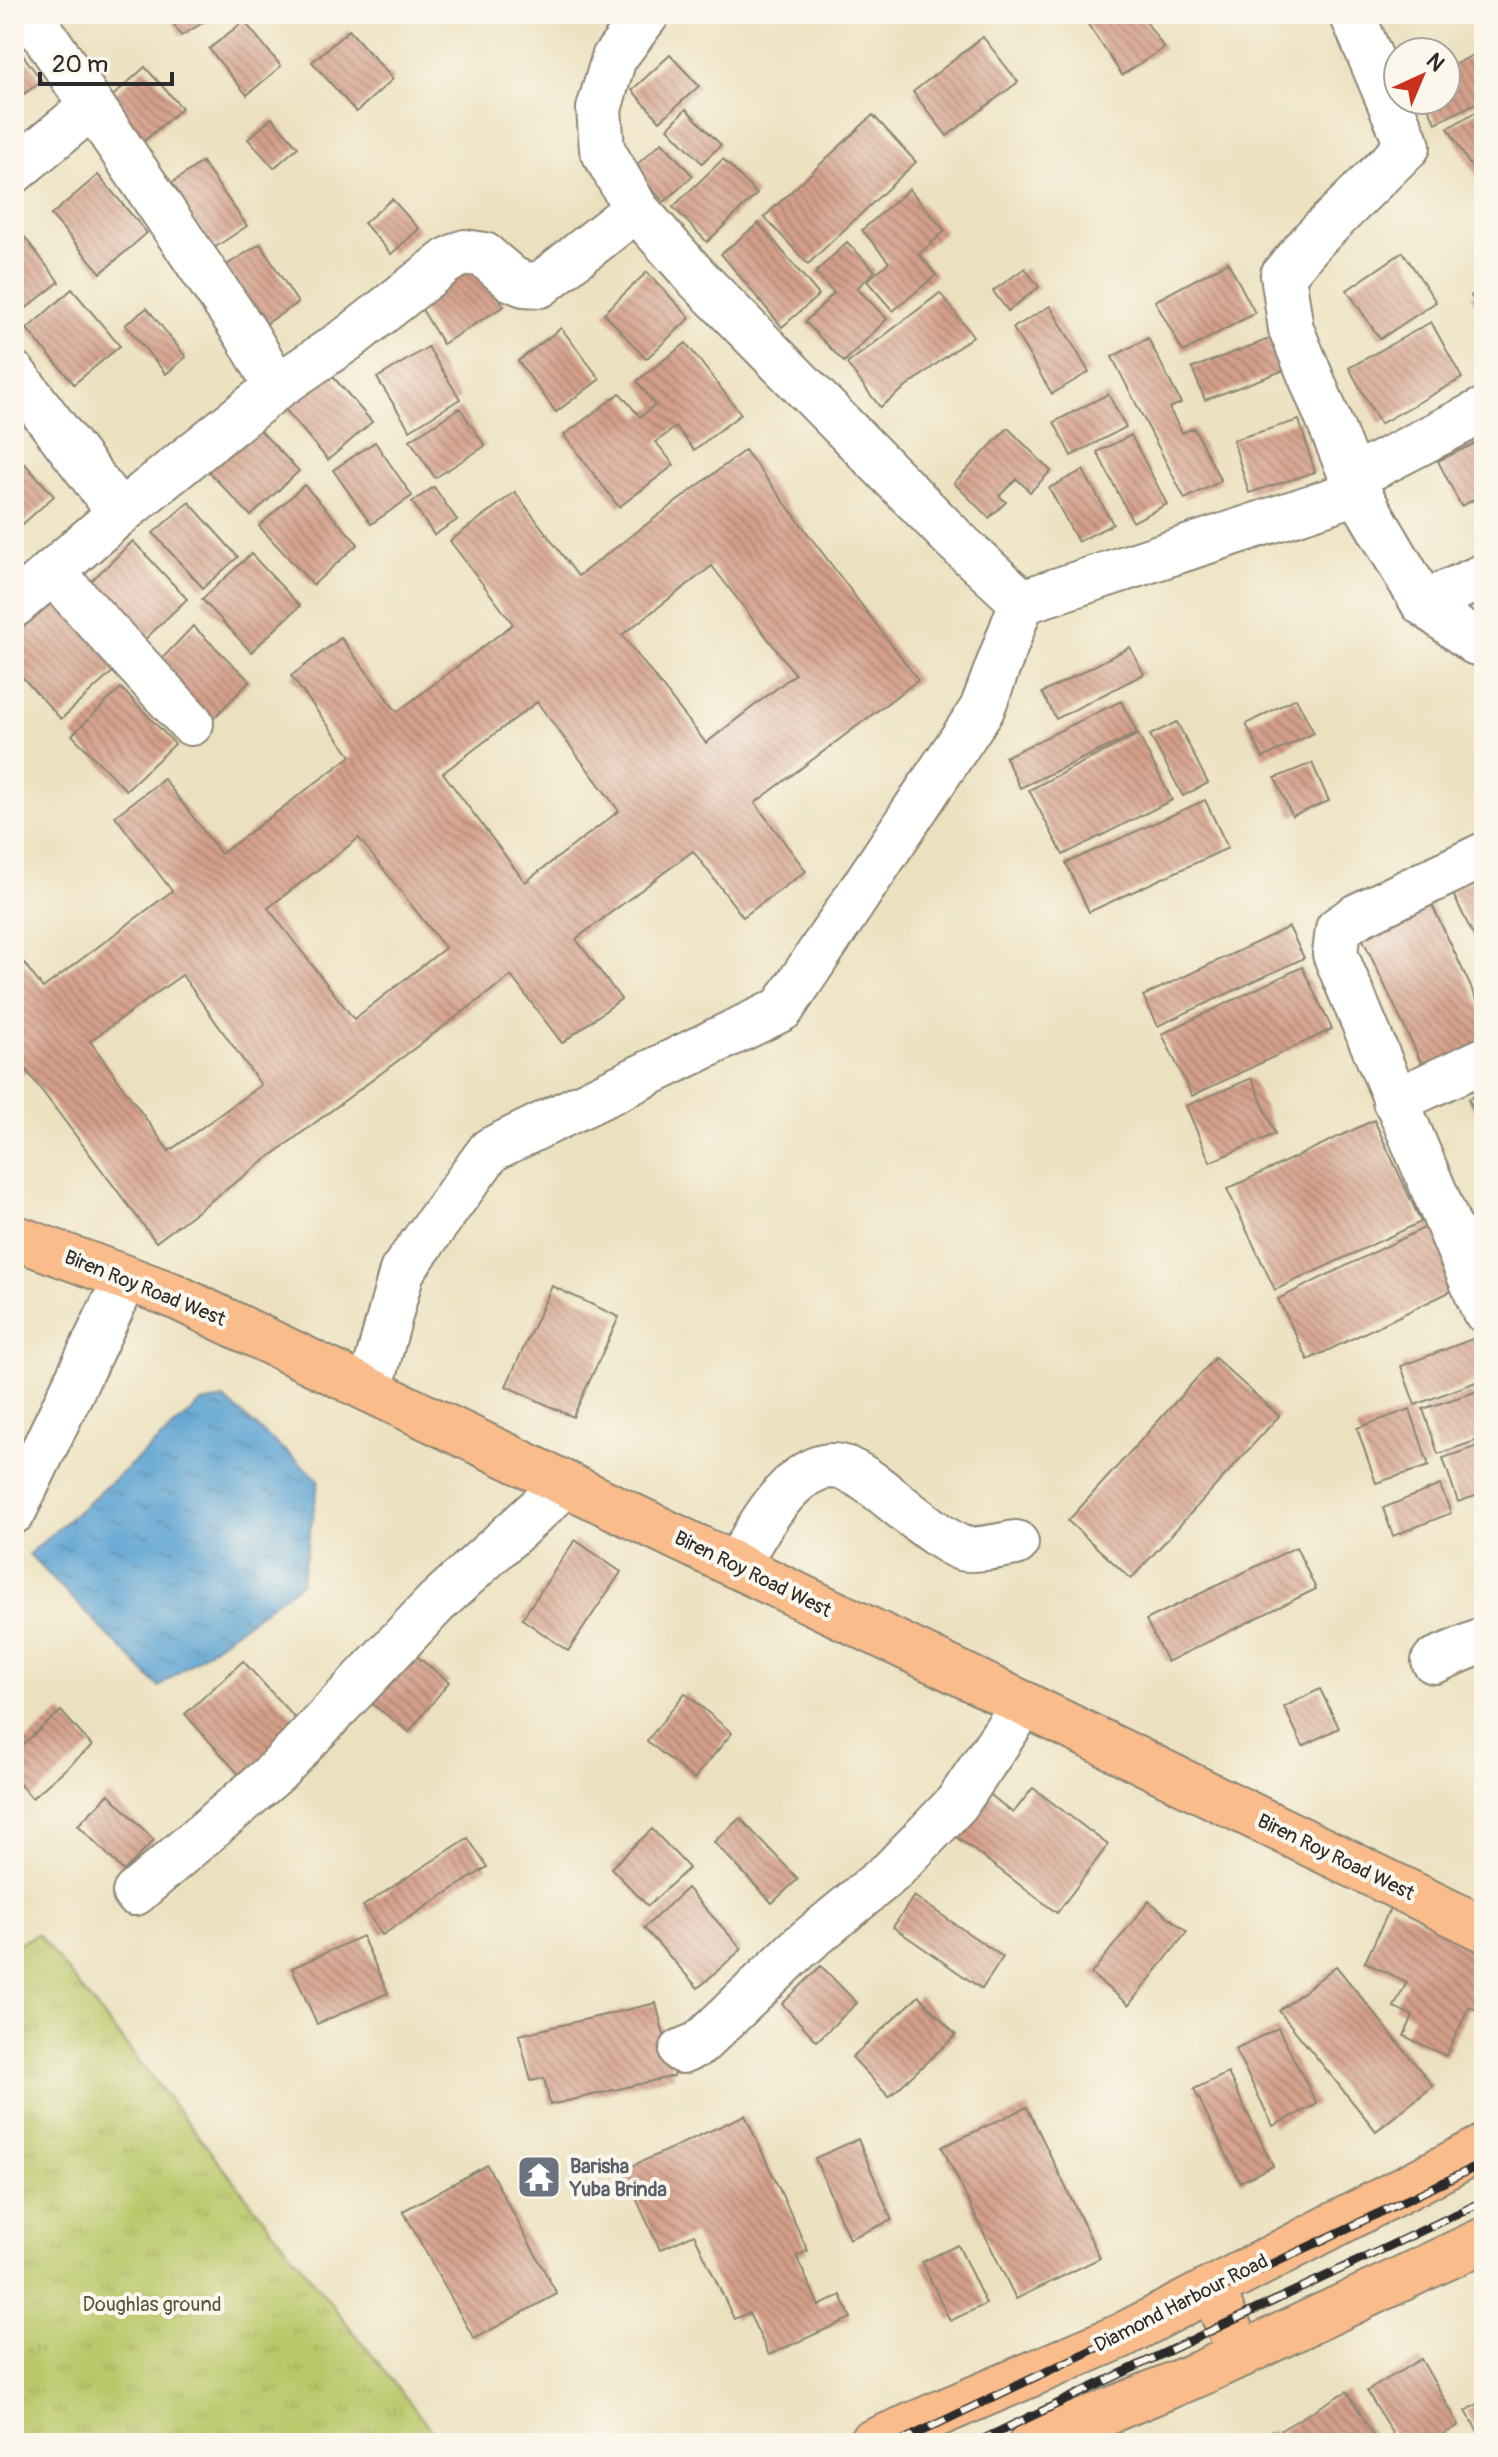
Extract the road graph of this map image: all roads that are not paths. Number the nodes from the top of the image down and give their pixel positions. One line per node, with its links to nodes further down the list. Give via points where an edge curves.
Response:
1 (30, 14): 4 (street)
2 (647, 14): 6 (street, via 614,58 599,109 602,149)
3 (1352, 14): 10 (street, via 1408,146 1283,275 1291,329)
4 (92, 106): 5 (street); 8 (street)
5 (14, 171)
6 (636, 209): 8 (street, via 540,285 512,279 484,255 456,256); 14 (street, via 697,278)
7 (14, 374): 11 (street)
8 (277, 387): 11 (street)
9 (1484, 410): 10 (street)
10 (1355, 485): 14 (street); 15 (street)
11 (120, 513): 12 (street)
12 (52, 572): 16 (street); 18 (street)
13 (1484, 576): 15 (street)
14 (1022, 602): 25 (street, via 982,709 782,1009 490,1150 402,1271)
15 (1423, 603): 17 (street)
16 (14, 605)
17 (1484, 644)
18 (191, 723)
19 (1484, 855): 21 (street, via 1338,929 1335,954)
20 (1484, 1060): 21 (street)
21 (1395, 1101): 24 (street)
22 (14, 1237): 23 (main road, Biren Roy Road West)
23 (126, 1278): 25 (main road, Biren Roy Road West); 27 (street)
24 (1484, 1310)
25 (370, 1390): 26 (main road, Biren Roy Road West)
26 (565, 1485): 29 (main road, Biren Roy Road West); 33 (street, via 436,1603 276,1772)
27 (14, 1511)
28 (1016, 1543): 29 (street, via 963,1550 849,1469 831,1466 808,1473 784,1494)
29 (737, 1566): 32 (main road, Biren Roy Road West)
30 (1484, 1640): 31 (street)
31 (1434, 1661)
32 (1024, 1704): 34 (main road, Biren Roy Road West); 35 (street, via 957,1803 892,1871 799,1948 699,2044)
33 (135, 1893)
34 (1484, 1929)
35 (682, 2051)
36 (1484, 2147): 38 (main road, Diamond Harbour Road)
37 (1484, 2240): 39 (main road)
38 (1212, 2289): 39 (main road); 40 (main road, Diamond Harbour Road, via 1121,2336)
39 (1241, 2355): 41 (main road)
40 (870, 2443)
41 (1031, 2443)

